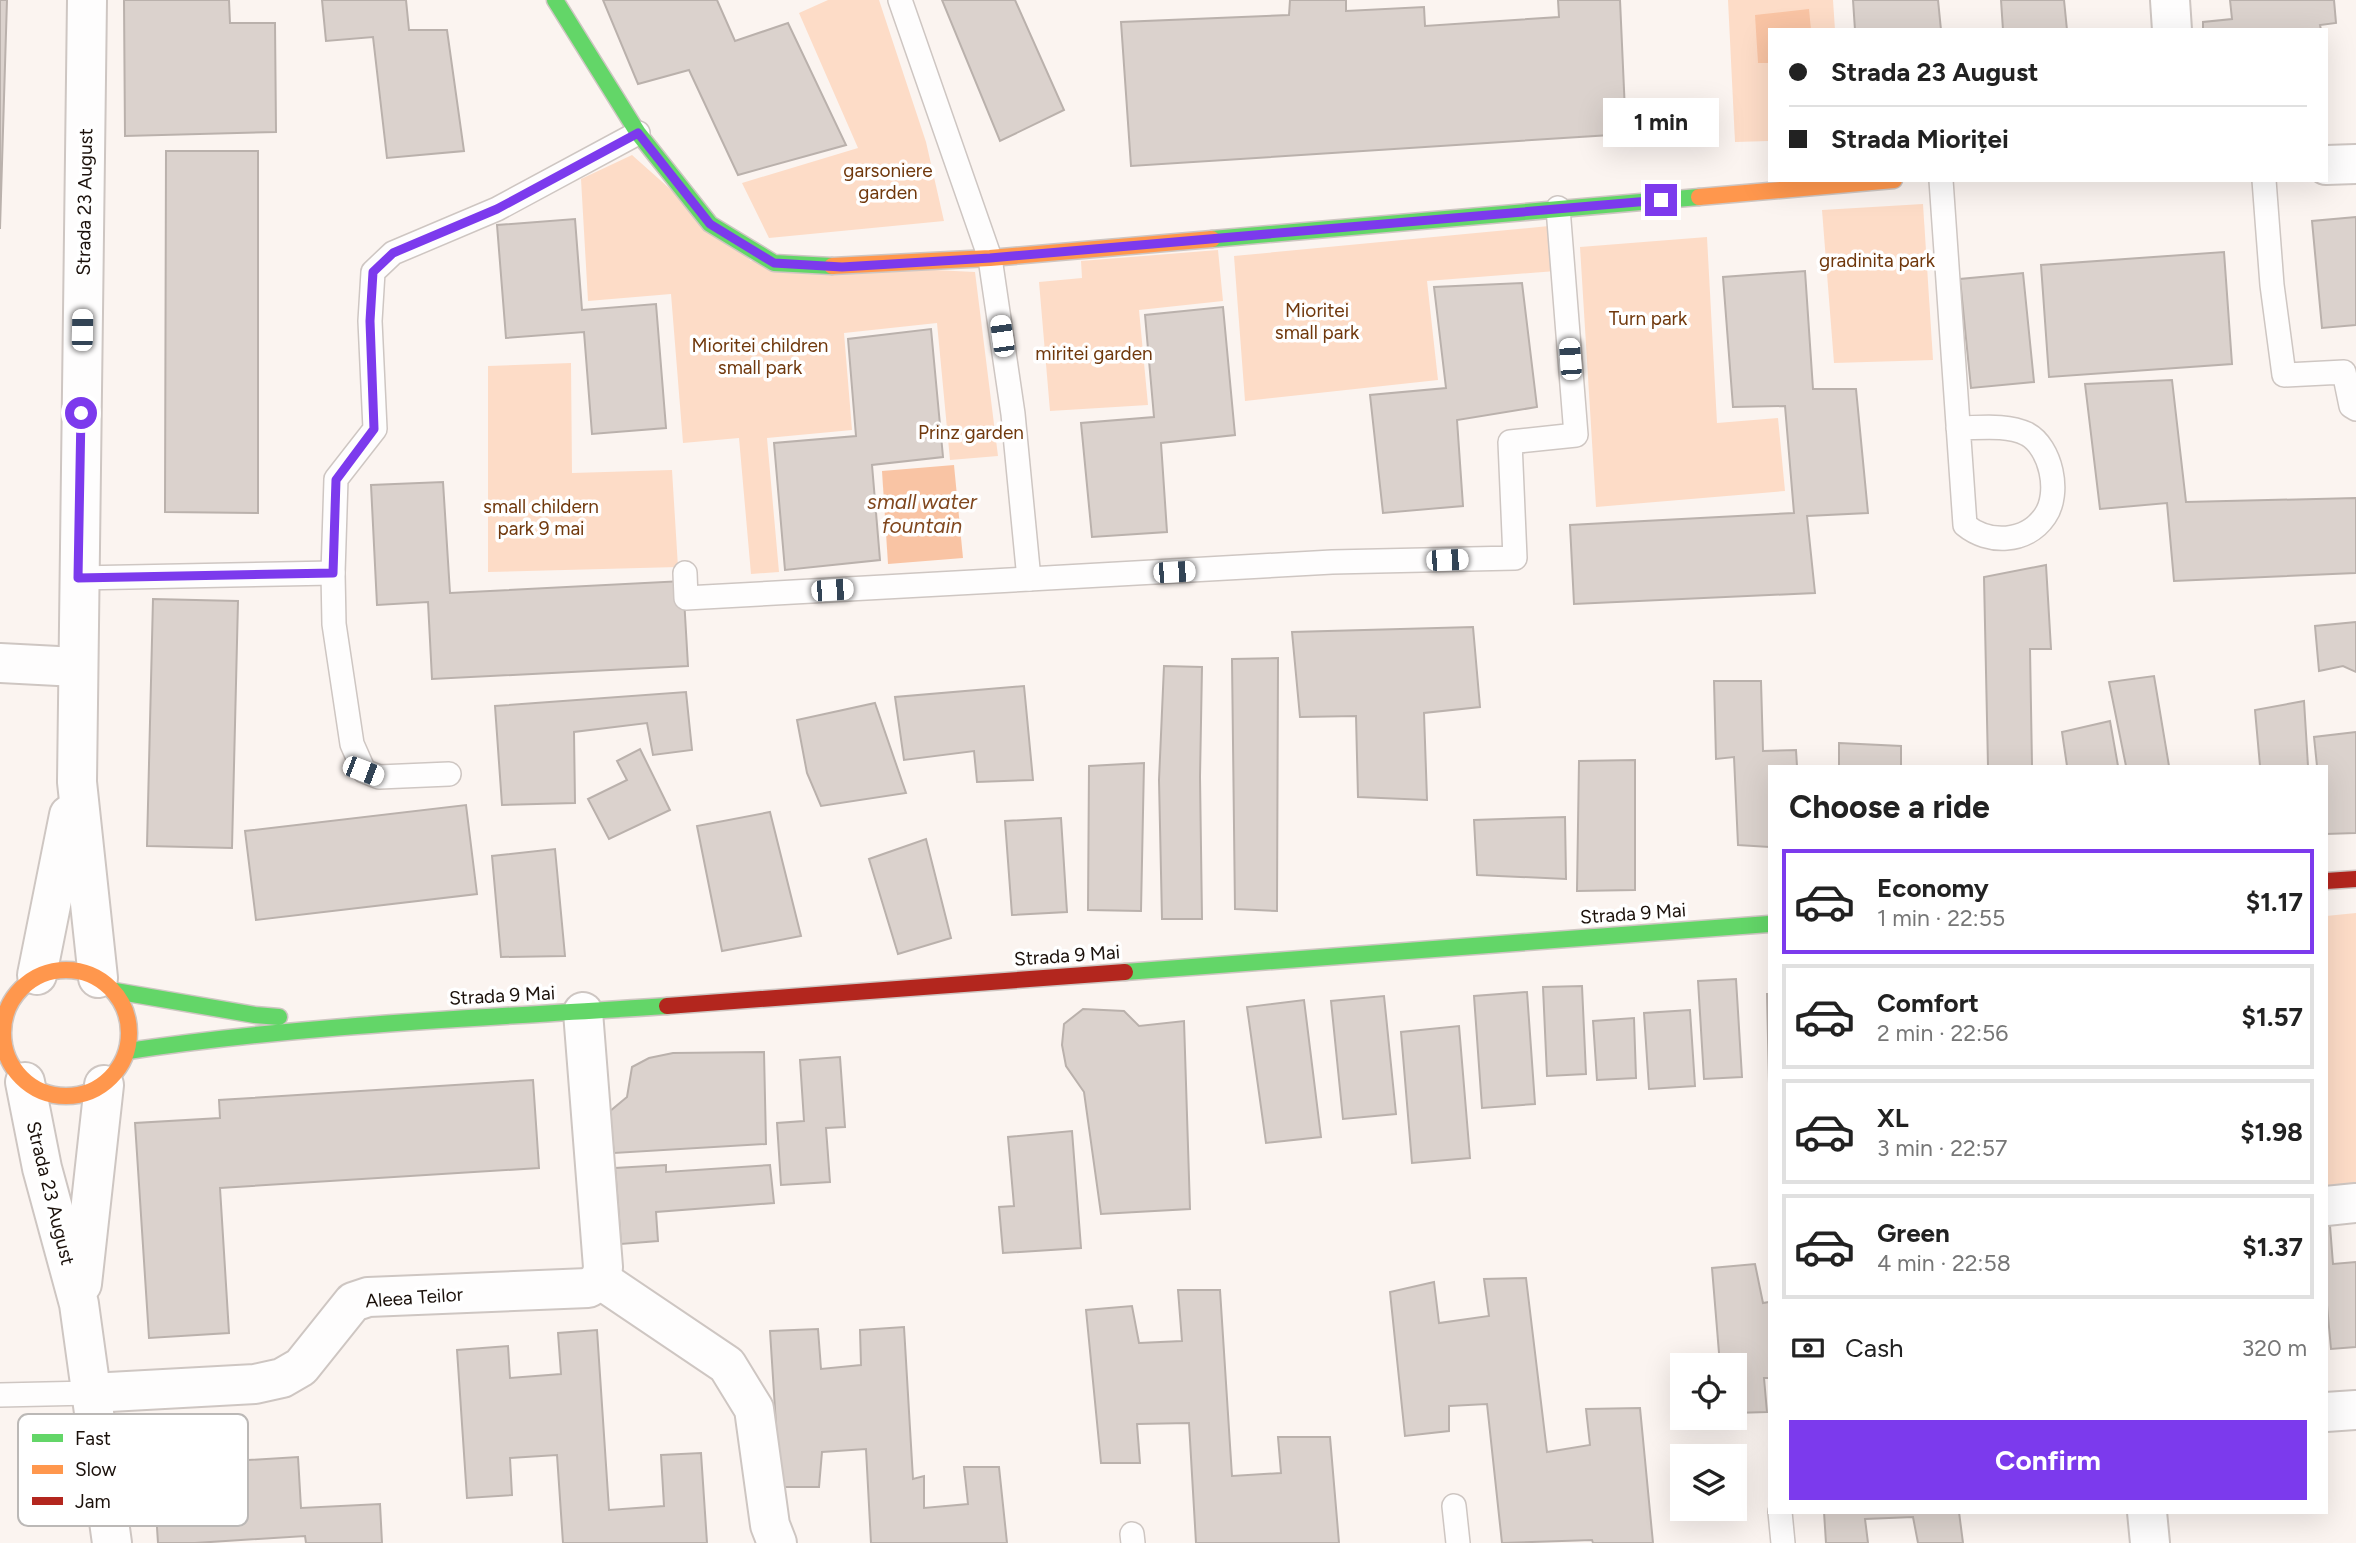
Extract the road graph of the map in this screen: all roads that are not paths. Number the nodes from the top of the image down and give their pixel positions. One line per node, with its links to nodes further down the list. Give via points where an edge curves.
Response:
1 (87, 0): 18 (street, Strada 23 August)
2 (555, 0): 6 (main road)
3 (900, 0): 13 (lane)
4 (2170, 0): 5 (street)
5 (2172, 28)
6 (638, 133): 13 (main road, via 710,224 774,263 842,267); 16 (lane, via 497,209 393,253 373,272 374,429 336,480)
7 (2356, 164): 8 (street)
8 (2328, 165)
9 (1870, 182): 12 (main road)
10 (1941, 182): 15 (lane)
11 (2264, 182): 14 (lane, via 2284,375 2344,372)
12 (1558, 208): 13 (main road); 19 (lane, via 1576,435 1510,442 1515,558 1332,562)
13 (990, 258): 19 (lane, via 1013,414)
14 (2356, 410)
15 (1958, 428): 15 (lane, via 1965,524 1989,539 2031,530 2046,516 2052,496 2044,449 2028,435 2009,428)
16 (333, 573): 18 (lane); 22 (lane, via 334,624 350,731 363,771 379,777)
17 (685, 573): 19 (lane, via 687,598)
18 (78, 578): 21 (street, Strada 23 August)
19 (1029, 579)
20 (0, 663): 21 (street)
21 (77, 667): 23 (street, Strada 23 August)
22 (449, 774)
23 (77, 782): 27 (street, Strada 23 August); 28 (street, Strada 23 August)
24 (2356, 879): 25 (main road)
25 (2328, 881)
26 (1768, 924): 30 (main road, Strada 9 Mai)
27 (37, 975): 28 (main road, Strada 9 Mai, via 79,970); 29 (main road)
28 (106, 984): 31 (main road, Strada 9 Mai, via 255,1015); 32 (main road, via 125,1009)
29 (4, 1006): 33 (main road, via 3,1046)
30 (583, 1012): 31 (main road, Strada 9 Mai); 37 (street, via 603,1267)
31 (368, 1024): 32 (main road, Strada 9 Mai, via 184,1041)
32 (128, 1051): 34 (main road)
33 (12, 1071): 34 (main road, via 43,1092 64,1097); 38 (street, Strada 23 August)
34 (104, 1085): 38 (street, Strada 23 August)
35 (2356, 1203): 36 (street)
36 (2328, 1206)
37 (600, 1280): 39 (street, Aleea Teilor, via 589,1288 368,1297 353,1302 301,1367 282,1378 254,1384); 47 (street, via 727,1365 754,1409)
38 (79, 1304): 39 (street, Strada 23 August)
39 (92, 1393): 40 (lane); 43 (street, Strada 23 August)
40 (0, 1395)
41 (2356, 1410): 42 (street)
42 (2328, 1412)
43 (95, 1414)
44 (1454, 1506): 48 (lane)
45 (1780, 1514): 49 (lane)
46 (2147, 1514): 50 (street)
47 (776, 1543)
48 (1458, 1543)
49 (1783, 1543)
50 (2150, 1543)

